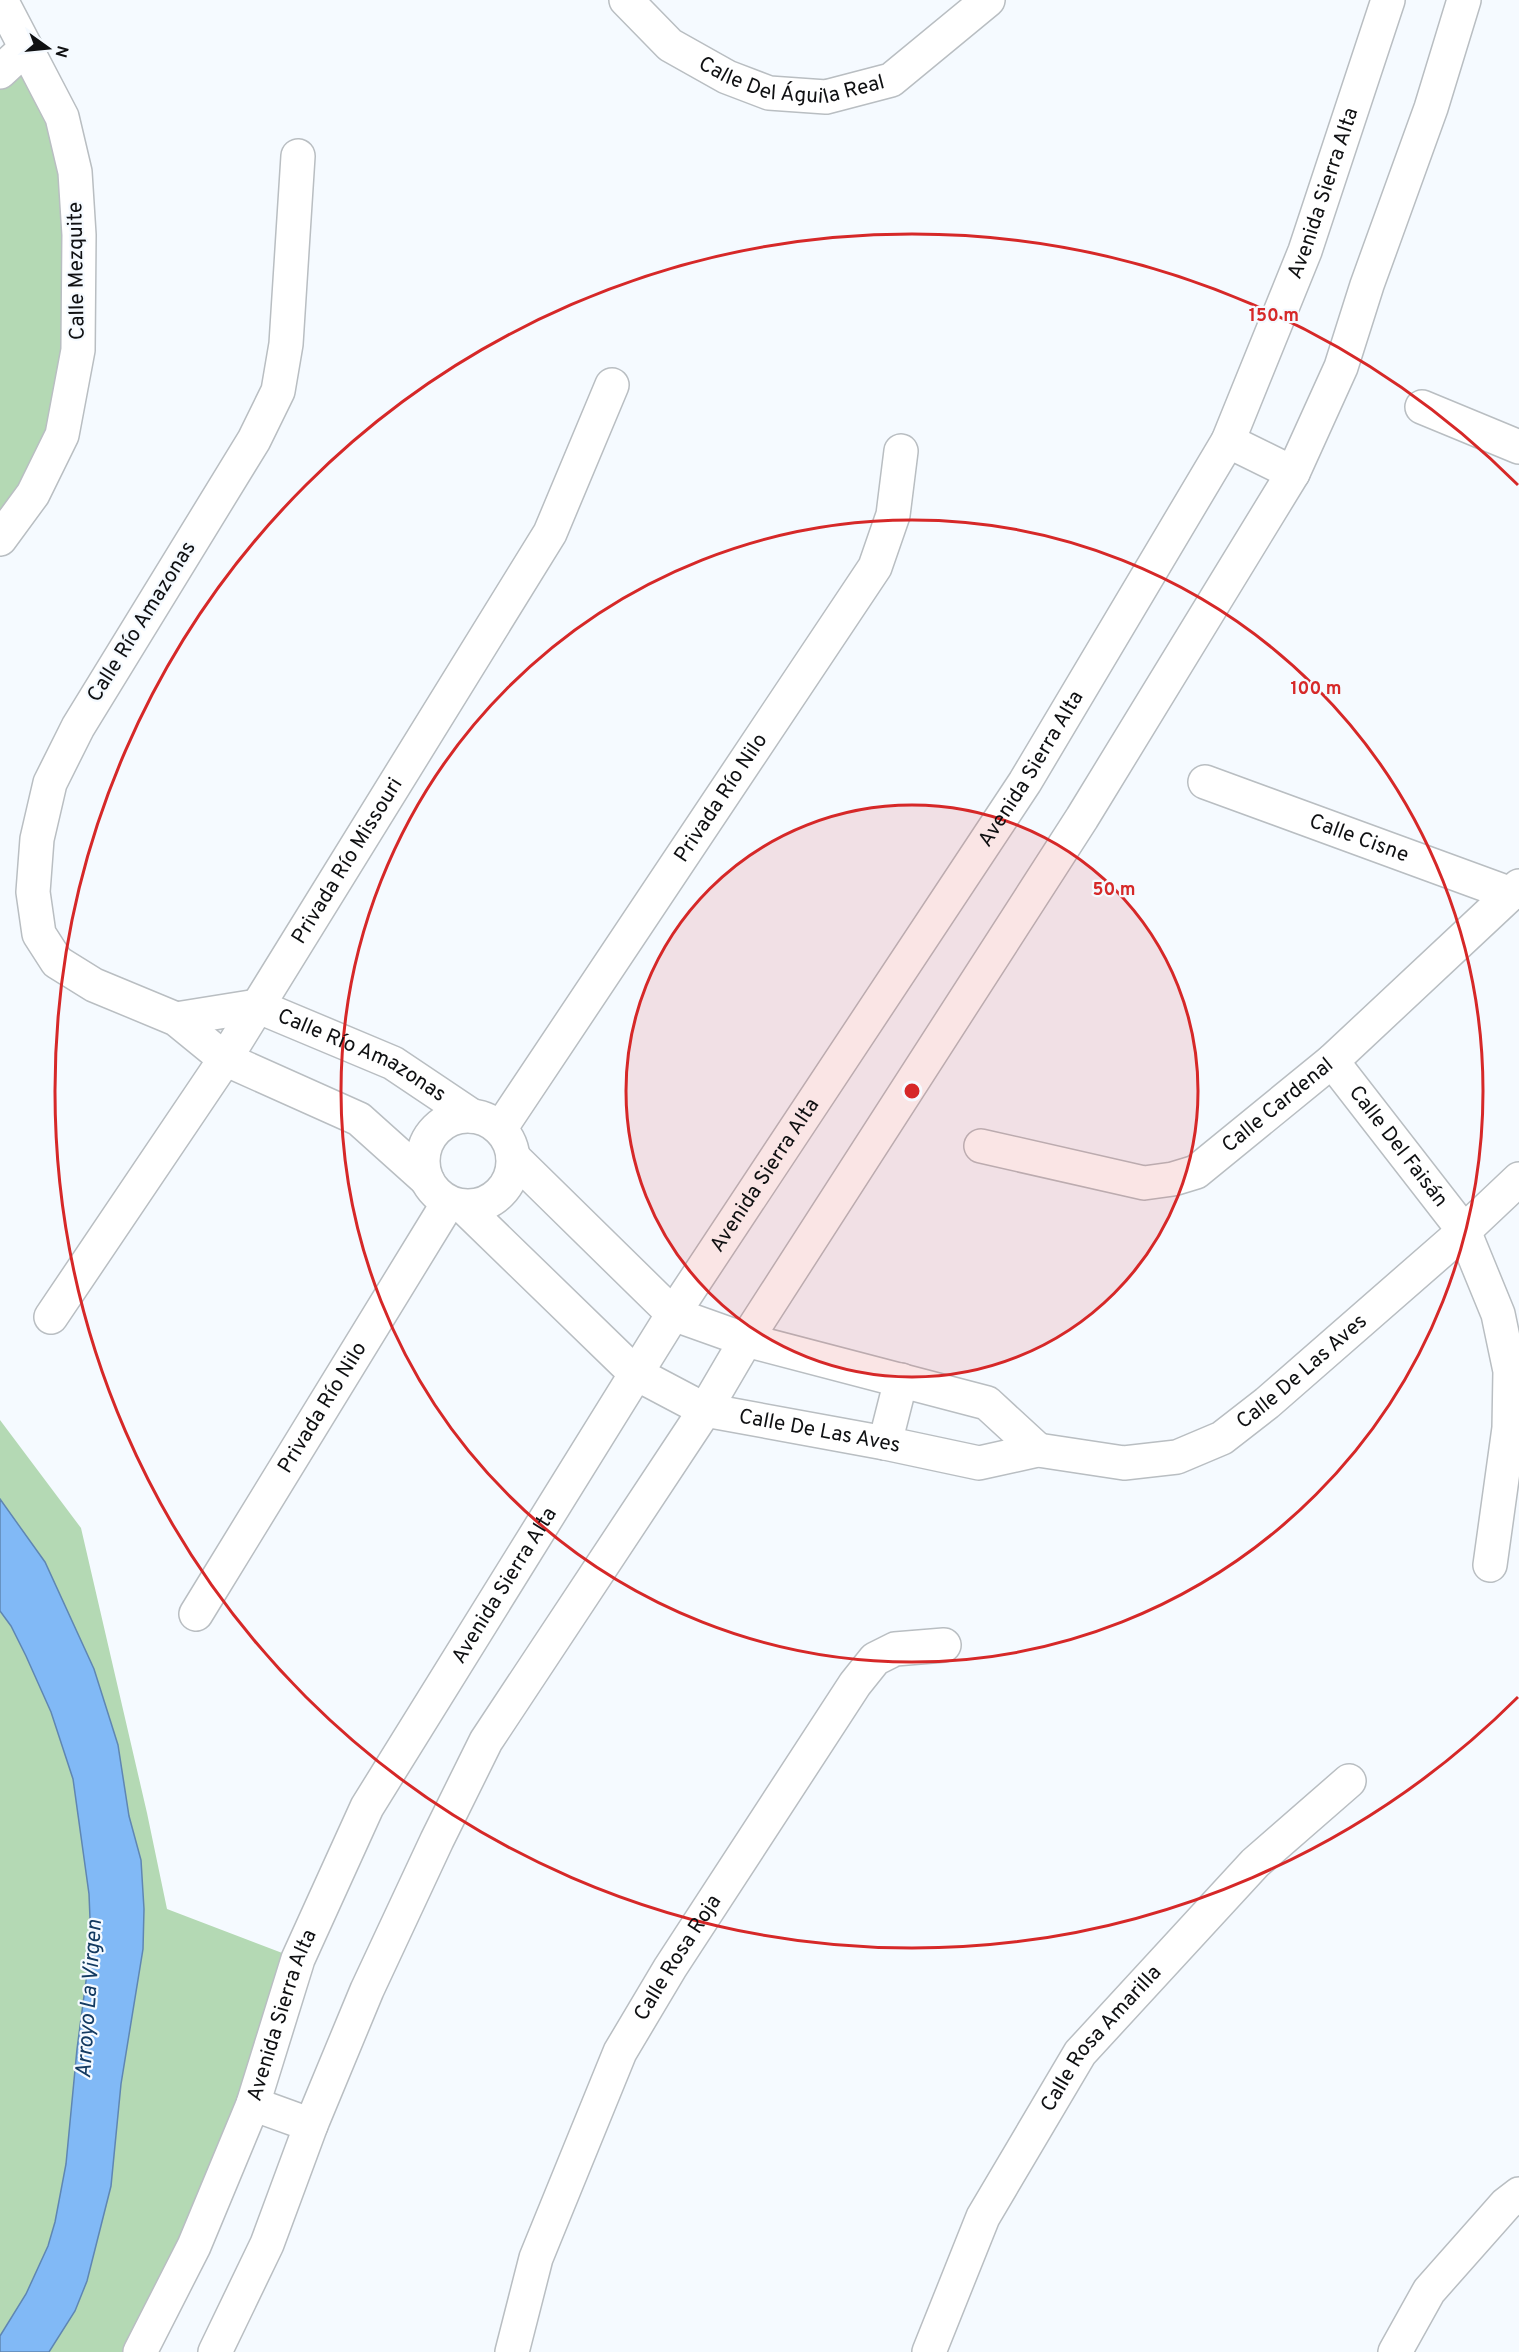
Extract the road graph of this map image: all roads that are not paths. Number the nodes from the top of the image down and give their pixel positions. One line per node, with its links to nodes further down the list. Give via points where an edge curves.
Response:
1 (1, 0): 6 (street, Calle Mezquite)
2 (626, 0): 3 (street, Calle Del Águila Real, via 670,45 727,77 769,93 826,97 891,80)
3 (988, 0)
4 (1388, 0): 11 (street, Avenida Sierra Alta, via 1305,250)
5 (1464, 0): 14 (street, via 1431,108 1341,367)
6 (26, 48): 7 (street); 15 (street, Calle Mezquite, via 62,117 75,172 78,350 62,435 33,494)
7 (0, 72)
8 (298, 156): 19 (street, Calle Río Amazonas, via 286,344 278,391 254,440 78,726 50,783 37,839 33,892 39,934 57,962 94,985)
9 (612, 385): 18 (street, Privada Río Missouri, via 550,533)
10 (1422, 407): 12 (street)
11 (1228, 441): 14 (street); 27 (street, Avenida Sierra Alta, via 1025,782)
12 (1519, 447)
13 (901, 451): 22 (street, Privada Río Nilo, via 893,515 875,567)
14 (1293, 472): 29 (street, via 1082,818)
15 (0, 539)
16 (1205, 783): 17 (street, Calle Cisne)
17 (1515, 890): 21 (street, Calle Cardenal)
18 (257, 1006): 19 (street, Calle Río Amazonas); 20 (street, Privada Río Missouri); 22 (street, Calle Río Amazonas, via 393,1063)
19 (176, 1019): 20 (street, Calle Río Amazonas)
20 (225, 1059): 25 (street, Calle Río Amazonas, via 359,1119); 28 (street, Privada Río Missouri)
21 (1332, 1061): 23 (street, Calle Cardenal, via 1196,1172 1173,1179 1144,1183); 26 (street, Calle Del Faisán)
22 (495, 1134): 25 (street, via 512,1173 505,1187 494,1199 480,1205); 25 (street, via 456,1117 431,1135 422,1165); 27 (street, Calle Río Amazonas)
23 (981, 1146)
24 (1519, 1179): 26 (street, Calle De Las Aves)
25 (446, 1196): 30 (street, Calle Río Amazonas); 37 (street, Privada Río Nilo)
26 (1464, 1231): 34 (street, Calle De Las Aves, via 1222,1438 1177,1456 1124,1463); 35 (street, Calle Del Faisán, via 1498,1314 1510,1371)
27 (673, 1314): 29 (street, Calle Río Amazonas); 30 (street, Avenida Sierra Alta)
28 (51, 1317)
29 (746, 1340): 31 (street); 32 (street)
30 (635, 1373): 32 (street, Calle Río Amazonas); 40 (street, Avenida Sierra Alta, via 367,1807 298,1959)
31 (901, 1380): 33 (street); 34 (street, via 987,1403)
32 (705, 1410): 33 (street, Calle De Las Aves); 41 (street, via 486,1741 367,1990)
33 (885, 1443): 34 (street, Calle De Las Aves, via 979,1463)
34 (1038, 1450)
35 (1512, 1451): 36 (street, Calle Del Faisán)
36 (1490, 1565)
37 (196, 1614)
38 (944, 1645): 45 (street, Calle Rosa Roja, via 895,1649 875,1659 665,1977 620,2052 544,2237)
39 (1349, 1781): 46 (street, Calle Rosa Amarilla, via 1255,1863 1080,2053 983,2217)
40 (253, 2104): 41 (street); 43 (street, Avenida Sierra Alta, via 194,2246)
41 (311, 2125): 44 (street, via 267,2244)
42 (1519, 2194): 47 (street, via 1429,2291)
43 (140, 2352)
44 (214, 2352)
45 (512, 2352)
46 (929, 2352)
47 (1395, 2352)

